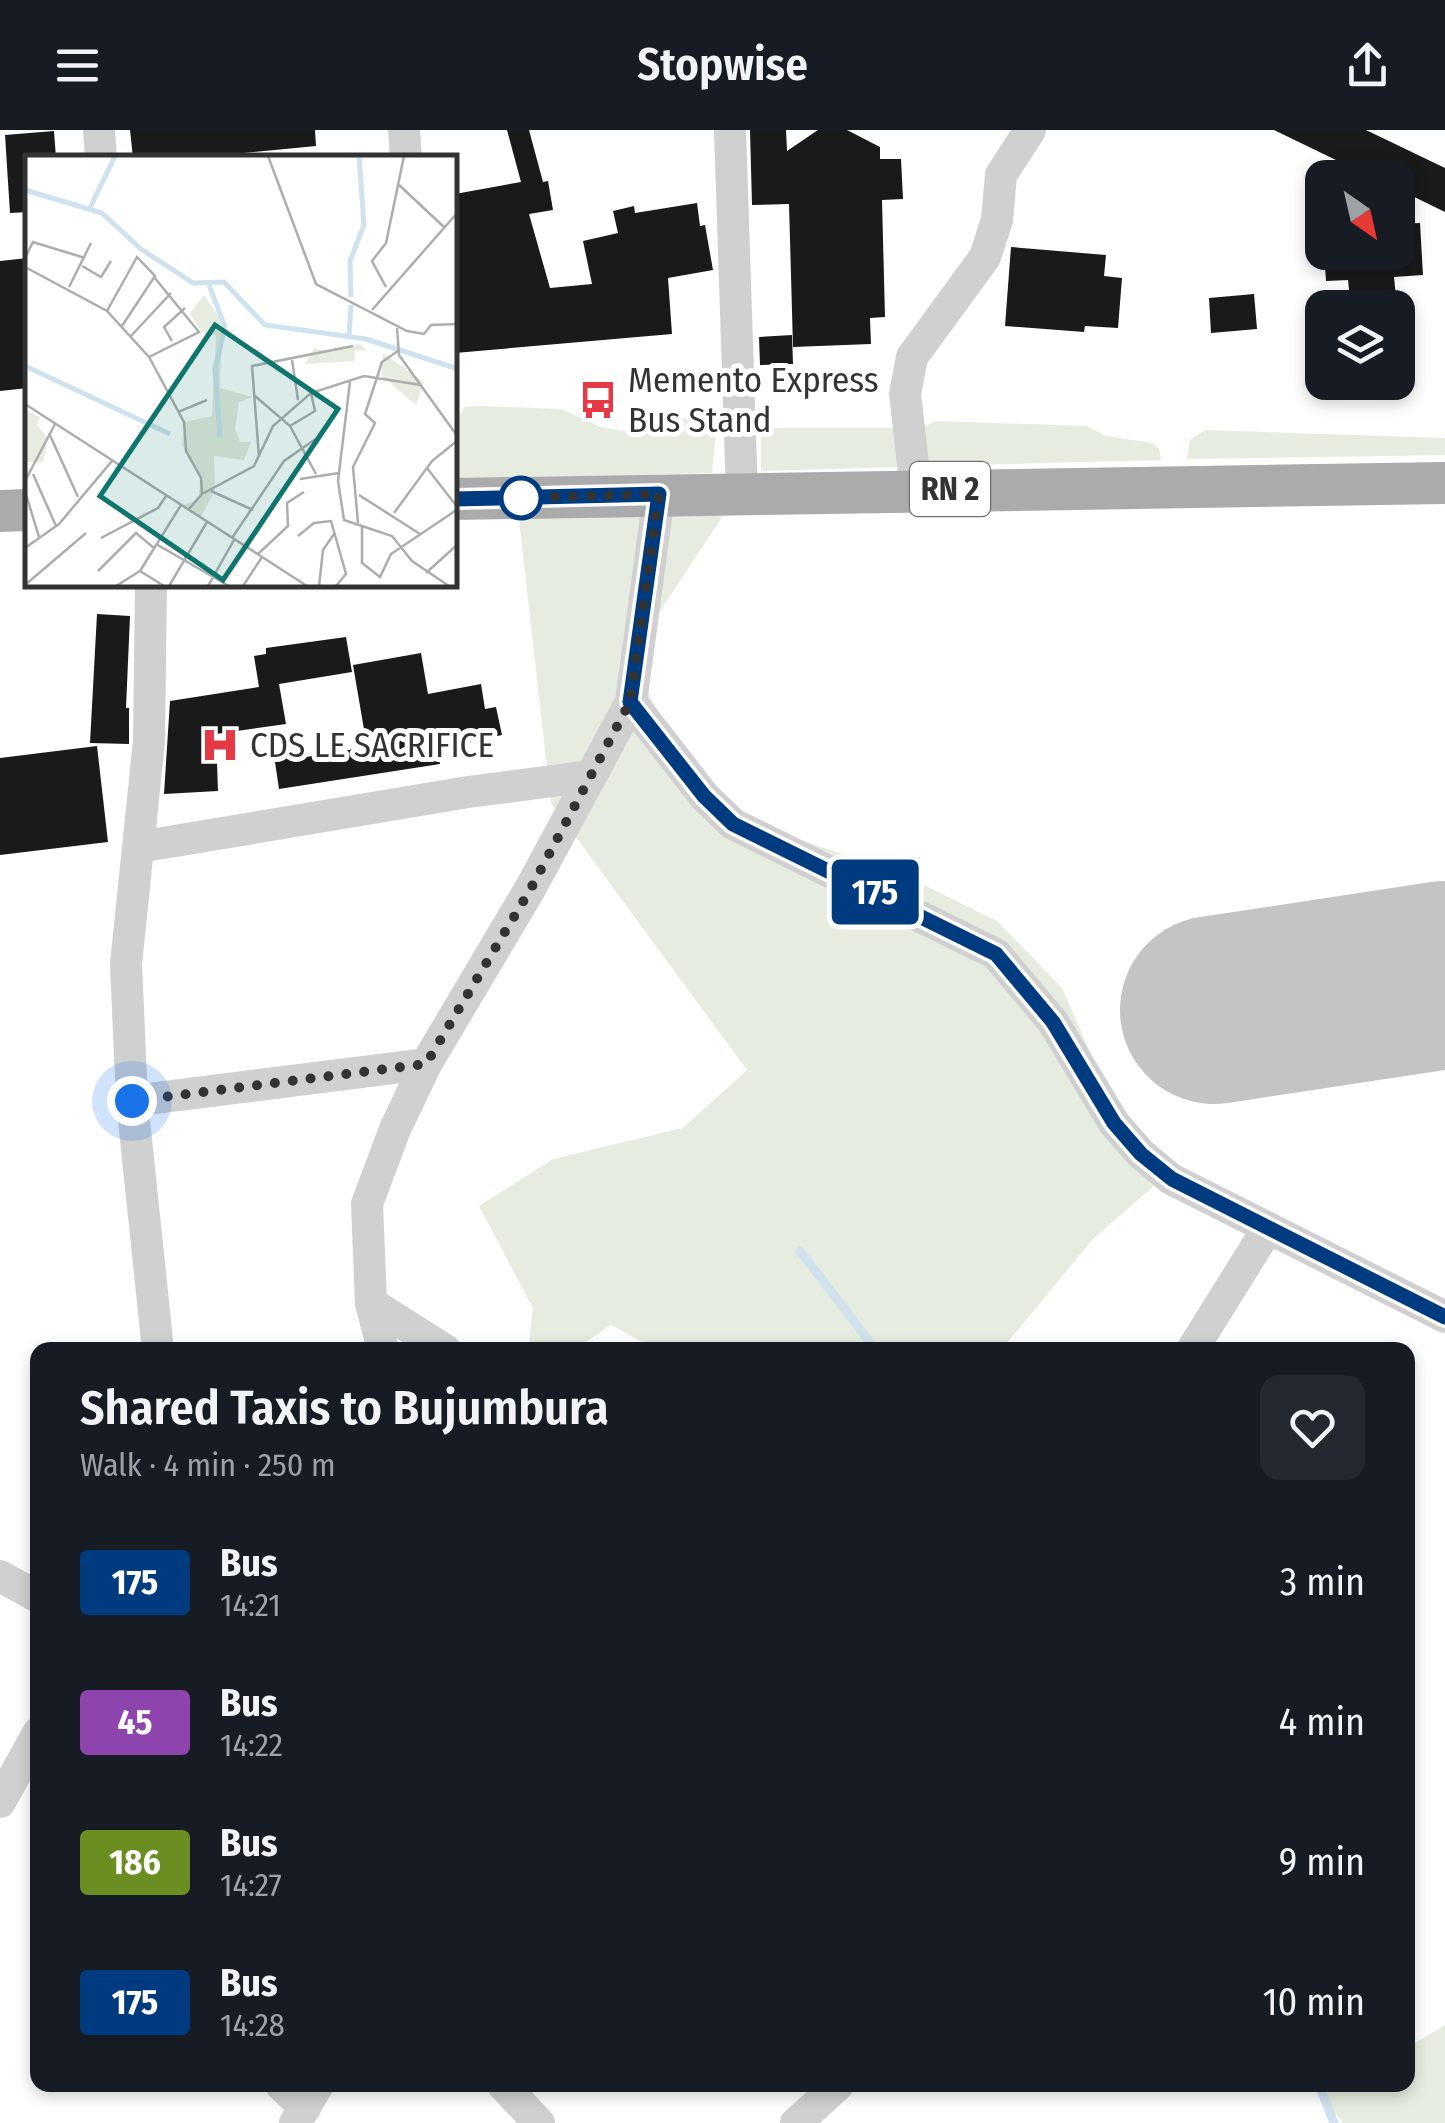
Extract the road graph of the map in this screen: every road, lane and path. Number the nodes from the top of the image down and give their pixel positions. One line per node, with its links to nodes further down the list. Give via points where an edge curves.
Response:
1 (99, 130): 5 (street)
2 (404, 130): 6 (street)
3 (730, 130): 10 (street)
4 (1030, 130): 8 (street, via 1001,175 998,220 984,256 912,356 905,394)
5 (100, 155)
6 (406, 155)
7 (1445, 482): 8 (main road, RN 2)
8 (916, 490): 10 (main road, RN 2)
9 (659, 494): 10 (main road, RN 2); 11 (main road, RN 2); 15 (street)
10 (742, 495)
11 (458, 499)
12 (25, 510): 13 (main road)
13 (0, 512)
14 (152, 588): 17 (street)
15 (630, 702): 16 (street); 20 (street, via 733,824 996,954 1053,1022 1114,1123 1141,1154 1172,1179)
16 (590, 776): 17 (street); 18 (street)
17 (140, 847): 19 (street, via 126,964)
18 (426, 1064): 19 (street); 21 (street, via 366,1204)
19 (132, 1101): 23 (street)
20 (1268, 1228): 22 (street); 26 (street)
21 (371, 1303): 24 (street); 25 (street)
22 (1445, 1317)
23 (157, 1342)
24 (381, 1342)
25 (432, 1342)
26 (1197, 1342)
27 (0, 1576): 28 (street)
28 (30, 1593)
29 (30, 1748): 30 (street)
30 (0, 1802)
31 (510, 2092): 33 (street)
32 (830, 2092): 34 (street)
33 (539, 2123)
34 (796, 2123)

